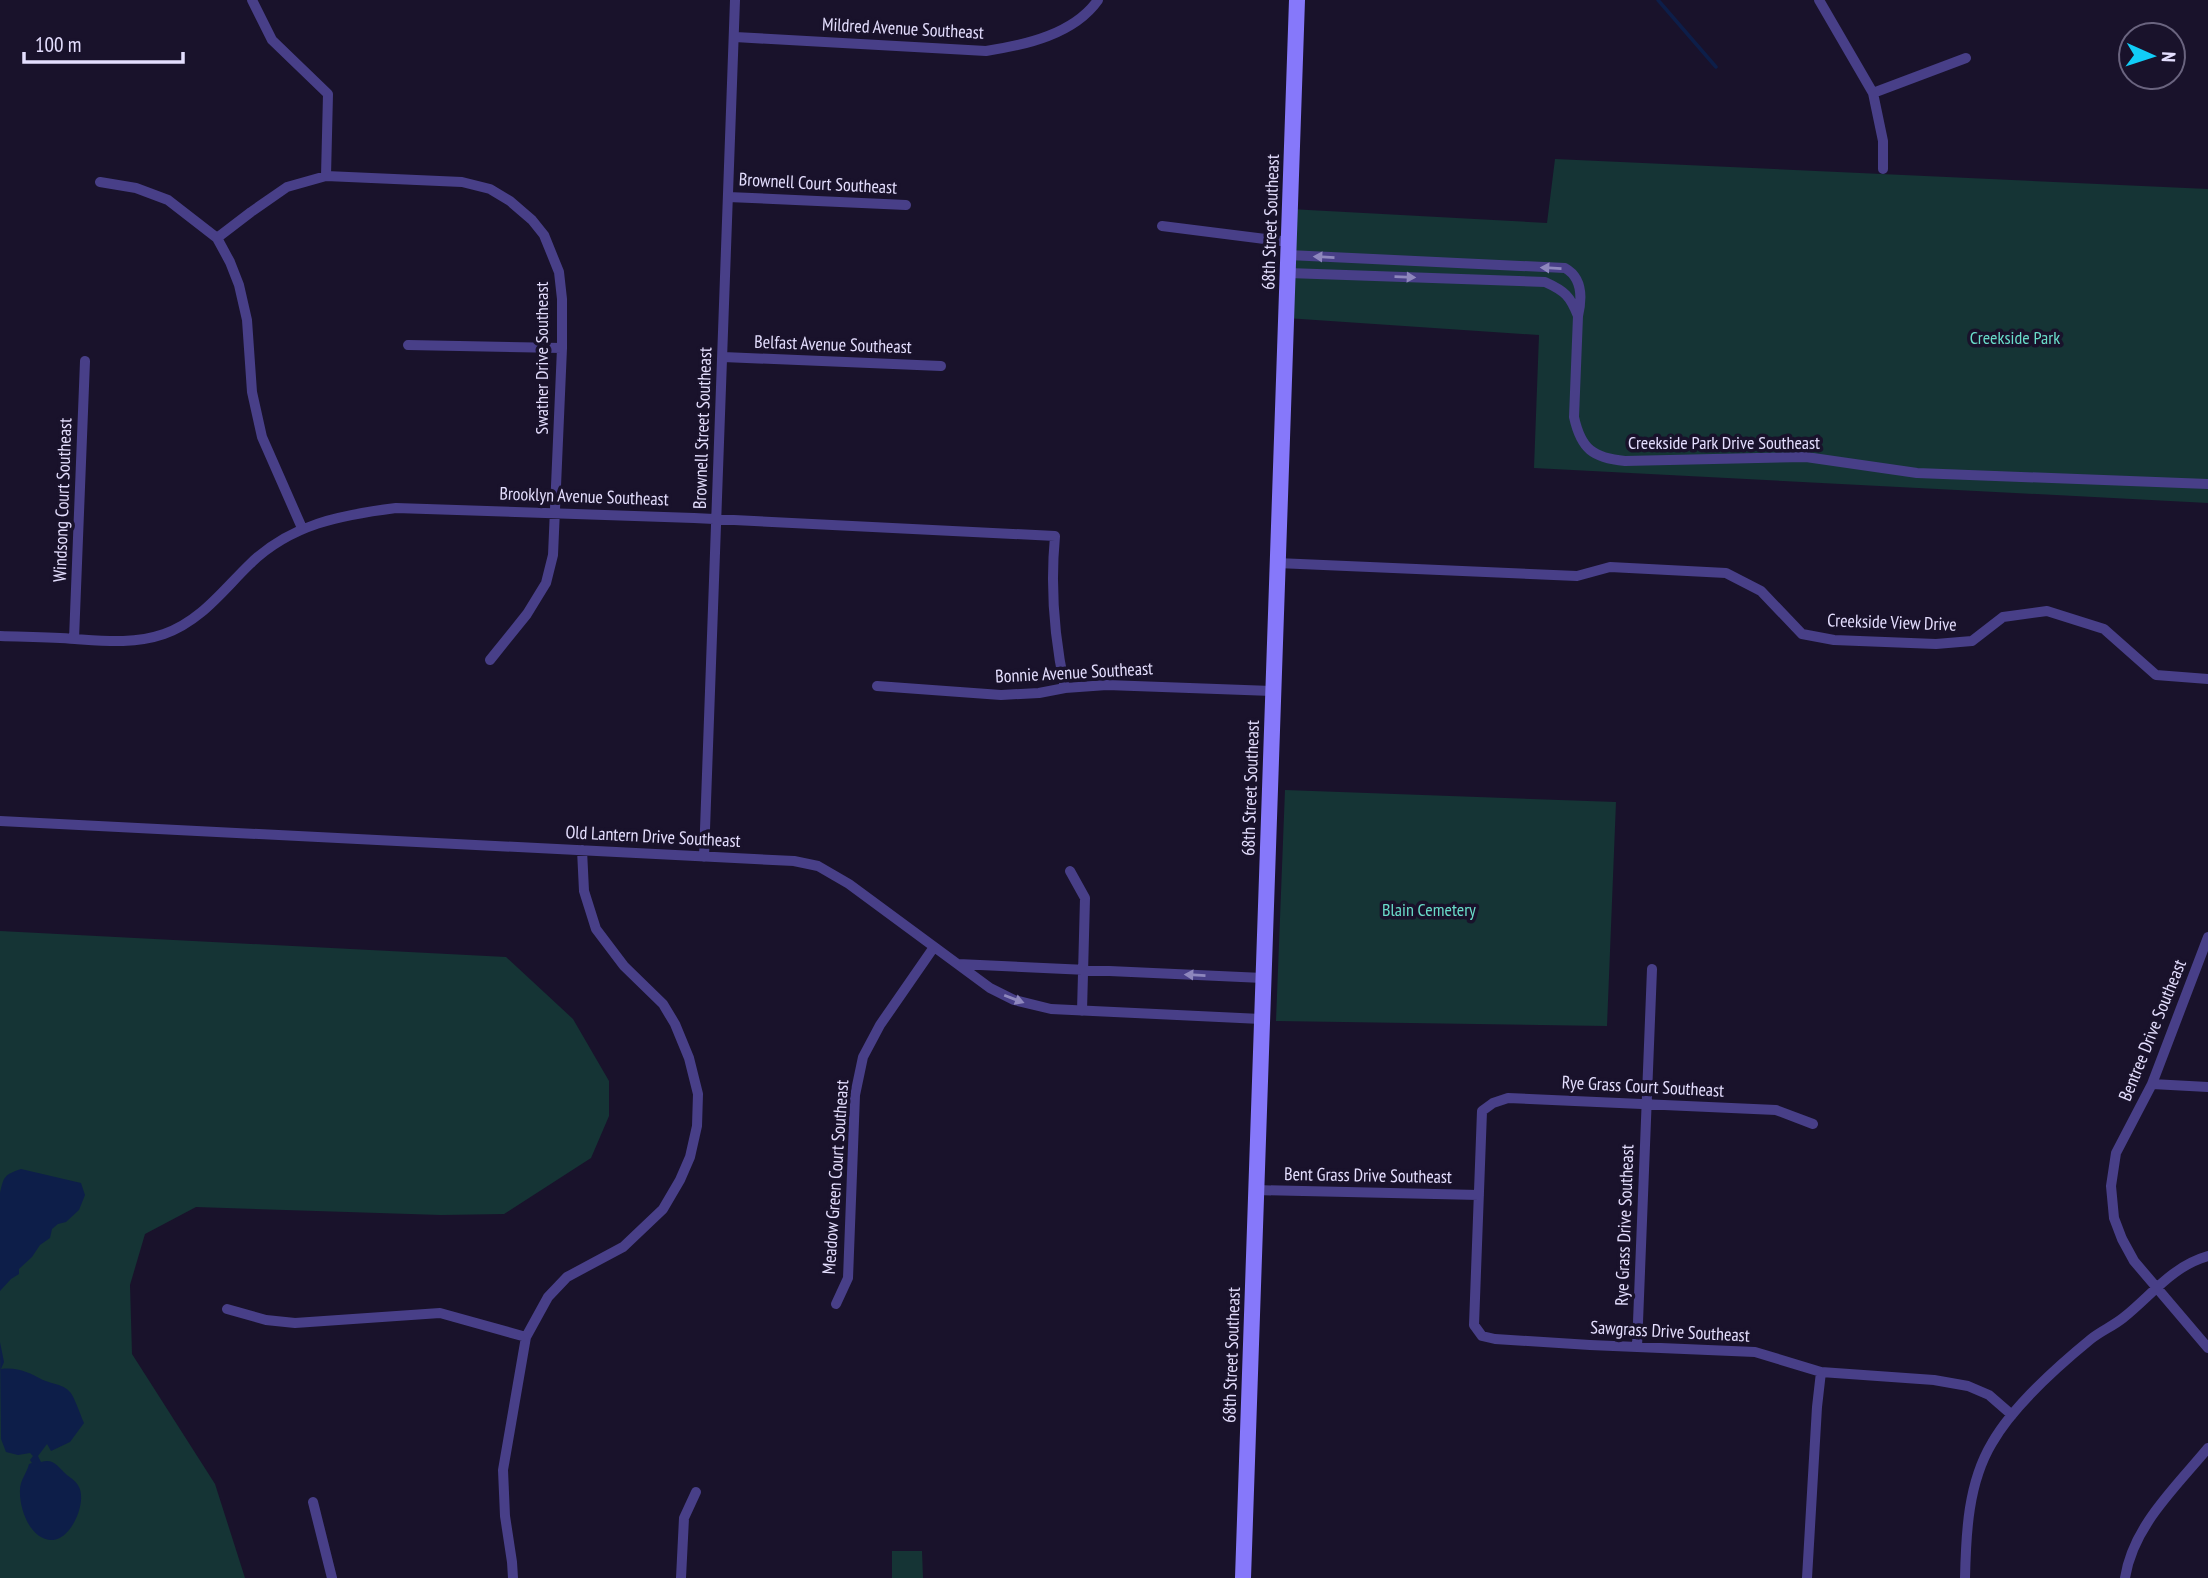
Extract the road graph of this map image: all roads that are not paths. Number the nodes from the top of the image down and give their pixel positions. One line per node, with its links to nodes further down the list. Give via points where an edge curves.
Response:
1 (252, 0): 10 (street, via 272,40 328,94)
2 (735, 0): 6 (street, Brownell Street Southeast)
3 (1098, 0): 6 (street, Mildred Avenue Southeast, via 1054,34 986,51)
4 (1297, 0): 16 (main road, 68th Street Southeast)
5 (1819, 0): 8 (street)
6 (734, 37): 12 (street, Brownell Street Southeast)
7 (1966, 58): 8 (street)
8 (1873, 93): 9 (street, via 1883,141)
9 (1883, 169)
10 (326, 176): 15 (street, Swather Drive Southeast, via 287,187); 20 (street, Swather Drive Southeast, via 462,182 490,189 510,201 544,235 559,272)
11 (100, 182): 15 (street, via 168,200)
12 (729, 197): 13 (street, Brownell Court Southeast); 21 (street, Brownell Street Southeast)
13 (905, 205)
14 (1162, 226): 16 (street)
15 (217, 238): 27 (street, via 242,297 252,392 262,437)
16 (1288, 249): 17 (main road, 68th Street Southeast); 18 (street, Creekside Park Drive Southeast, one-way to 16, via 1581,290 1565,268)
17 (1288, 273): 18 (street, one-way to 18, via 1545,282 1571,299); 28 (main road, 68th Street Southeast)
18 (1577, 316): 24 (street, Creekside Park Drive Southeast, via 1577,432 1585,446 1608,460 1806,457 1917,473)
19 (408, 345): 20 (street)
20 (562, 348): 25 (street, Swather Drive Southeast)
21 (723, 357): 23 (street, Belfast Avenue Southeast); 26 (street, Brownell Street Southeast)
22 (85, 361): 30 (street, Windsong Court Southeast)
23 (941, 366)
24 (2208, 484)
25 (555, 512): 26 (street, Brooklyn Avenue Southeast); 27 (street, Brooklyn Avenue Southeast, via 396,508); 31 (street, Swather Drive Southeast, via 553,555 545,583)
26 (716, 520): 34 (street, Brooklyn Avenue Southeast, via 1055,536 1053,622); 38 (street, Brownell Street Southeast)
27 (302, 528): 30 (street, Brooklyn Avenue Southeast, via 251,562 208,608 166,634 141,640)
28 (1277, 563): 32 (street, Creekside View Drive, via 1577,576 1610,567 1726,573 1761,591 1802,634 1834,640 1972,641 2003,617 2047,611 2104,629 2156,675); 35 (main road, 68th Street Southeast)
29 (0, 636): 30 (street, Brooklyn Avenue Southeast)
30 (74, 639)
31 (490, 660)
32 (2208, 679)
33 (877, 687): 34 (street, Bonnie Avenue Southeast, via 1001,695)
34 (1065, 688): 35 (street, Bonnie Avenue Southeast, via 1147,685)
35 (1272, 691): 45 (main road, 68th Street Southeast)
36 (0, 821): 37 (street, Old Lantern Drive Southeast)
37 (582, 850): 38 (street, Old Lantern Drive Southeast); 58 (street, via 584,891 596,929 624,966 663,1004 680,1035 698,1094 697,1126 691,1157 663,1209 623,1247 567,1277 548,1297)
38 (704, 857): 41 (street, Old Lantern Drive Southeast, via 818,866)
39 (1070, 871): 44 (street, via 1085,898)
40 (2208, 937): 48 (street, Bentree Drive Southeast)
41 (934, 947): 42 (street, Old Lantern Drive Southeast); 56 (street, Meadow Green Court Southeast, via 880,1024 863,1057 855,1095 848,1278)
42 (957, 963): 44 (street); 46 (street, Old Lantern Drive Southeast, one-way to 46, via 1014,1000)
43 (1652, 969): 50 (street, Rye Grass Drive Southeast)
44 (1084, 970): 45 (street, one-way to 44); 46 (street)
45 (1263, 978): 47 (main road, 68th Street Southeast)
46 (1082, 1011): 47 (street, Old Lantern Drive Southeast)
47 (1261, 1020): 52 (main road, 68th Street Southeast)
48 (2152, 1084): 49 (street); 55 (street, Bentree Drive Southeast, via 2116,1153 2111,1186 2122,1239)
49 (2208, 1087)
50 (1646, 1104): 51 (street, Rye Grass Court Southeast, via 1776,1110); 53 (street, Rye Grass Court Southeast, via 1508,1098 1493,1103 1482,1111); 59 (street, Rye Grass Drive Southeast)
51 (1813, 1124)
52 (1255, 1190): 53 (street, Bent Grass Drive Southeast); 69 (main road, 68th Street Southeast)
53 (1479, 1195): 59 (street, Sawgrass Drive Southeast, via 1474,1325 1482,1336)
54 (2208, 1256): 55 (street, via 2180,1268)
55 (2157, 1287): 60 (street, Bentree Drive Southeast); 62 (street, via 2092,1338)
56 (836, 1304)
57 (227, 1309): 58 (street, via 295,1324 440,1314)
58 (526, 1337): 67 (street, via 503,1470)
59 (1637, 1347): 61 (street, Sawgrass Drive Southeast, via 1755,1352)
60 (2208, 1348)
61 (1821, 1373): 62 (street, Sawgrass Drive Southeast, via 1968,1386 1989,1395); 70 (street)
62 (2012, 1415): 71 (street, via 1991,1443 1978,1474 1969,1508)
63 (2206, 1450): 72 (street, via 2146,1524)
64 (696, 1492): 68 (street, via 684,1518)
65 (313, 1502): 66 (street)
66 (332, 1578)
67 (513, 1578)
68 (681, 1578)
69 (1243, 1578)
70 (1807, 1578)
71 (1965, 1578)
72 (2125, 1578)

